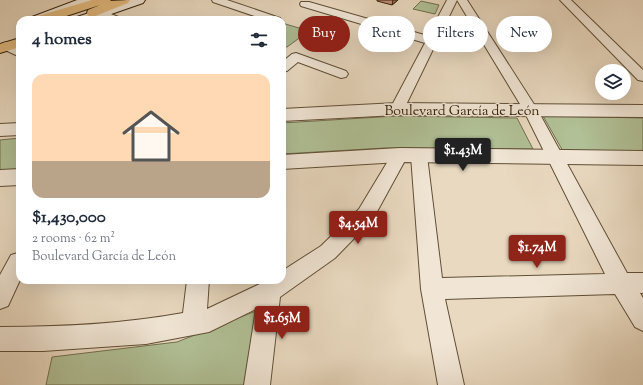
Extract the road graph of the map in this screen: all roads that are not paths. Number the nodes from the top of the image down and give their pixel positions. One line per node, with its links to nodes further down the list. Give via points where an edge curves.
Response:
1 (88, 0): 10 (street)
2 (105, 0): 11 (highway)
3 (124, 0): 12 (highway)
4 (139, 0): 9 (street)
5 (217, 0): 15 (street)
6 (565, 0): 21 (street)
7 (454, 1): 16 (street); 22 (street)
8 (305, 4): 17 (street)
9 (101, 13): 13 (street); 14 (street)
10 (47, 16)
11 (53, 16)
12 (86, 16)
13 (93, 16)
14 (108, 16)
15 (264, 16)
16 (446, 16)
17 (423, 38)
18 (426, 52): 23 (street)
19 (286, 65): 20 (street, via 296,57)
20 (341, 74)
21 (643, 77)
22 (530, 109): 23 (street, Boulevard García de León); 24 (street, Boulevard García de León); 29 (street)
23 (397, 110): 25 (street, Boulevard García de León)
24 (643, 111)
25 (286, 115)
26 (16, 129): 27 (street)
27 (0, 130)
28 (410, 156): 29 (street); 31 (street); 35 (street, via 366,214 328,252); 40 (street)
29 (556, 156): 30 (street); 39 (street)
30 (643, 158)
31 (286, 162)
32 (16, 177): 33 (street)
33 (0, 178)
34 (16, 266): 42 (street)
35 (286, 280)
36 (643, 283): 39 (street)
37 (198, 284): 44 (street)
38 (280, 284): 41 (street)
39 (621, 284): 40 (street); 43 (street)
40 (432, 289): 47 (street)
41 (270, 291): 44 (street, via 209,320); 46 (street)
42 (0, 298)
43 (643, 320)
44 (194, 323): 45 (street, via 146,332 43,339)
45 (0, 339)
46 (257, 385)
47 (451, 385)

